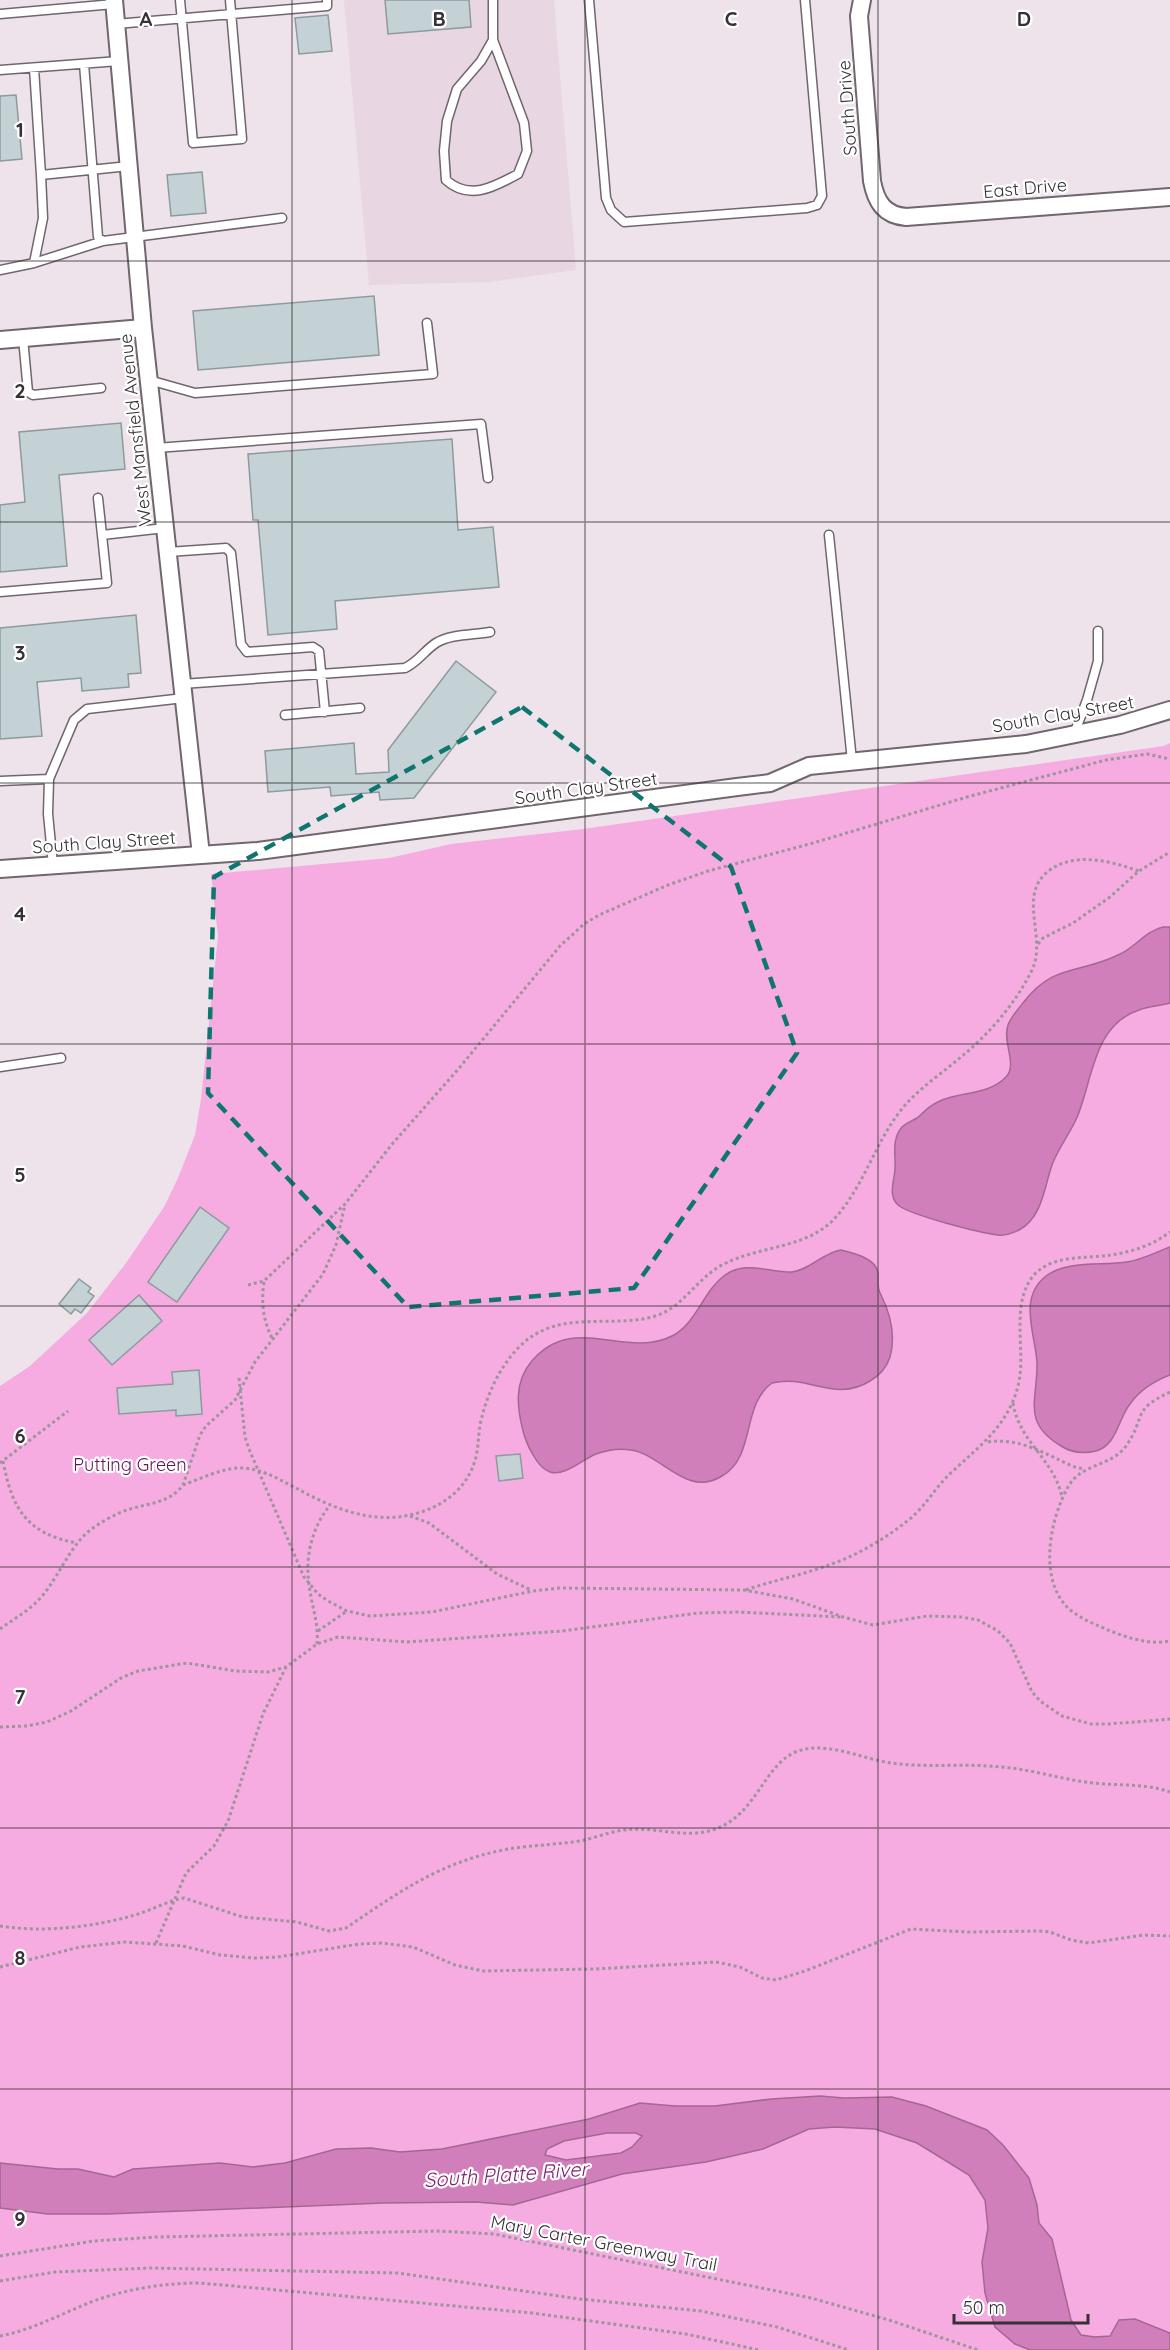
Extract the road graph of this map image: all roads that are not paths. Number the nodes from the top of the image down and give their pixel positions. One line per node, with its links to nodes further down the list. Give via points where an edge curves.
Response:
1 (180, 0): 11 (lane)
2 (230, 0): 10 (lane)
3 (327, 0): 10 (lane, via 327,6)
4 (493, 0): 13 (lane)
5 (589, 0): 6 (lane, via 606,198 610,210 624,222 817,205 822,196)
6 (804, 0)
7 (862, 0): 22 (street, South Drive, via 859,16 872,181 874,194)
8 (114, 2): 9 (lane); 12 (street, West Mansfield Avenue)
9 (0, 14)
10 (231, 14): 11 (lane); 11 (lane, via 242,139 223,141 193,143)
11 (182, 18): 12 (lane)
12 (116, 24): 14 (street, West Mansfield Avenue)
13 (493, 40): 13 (lane, via 457,89 447,121 444,151 446,180 454,187 479,192 518,174 527,151 524,123)
14 (119, 61): 15 (lane); 18 (street, West Mansfield Avenue)
15 (84, 64): 16 (lane); 19 (lane)
16 (34, 68): 17 (lane); 20 (lane)
17 (0, 70)
18 (129, 166): 19 (lane); 24 (street, West Mansfield Avenue)
19 (93, 169): 20 (lane); 25 (lane, via 98,237)
20 (41, 175): 26 (lane, via 43,218)
21 (1170, 196): 22 (street, East Drive, via 906,217)
22 (885, 211)
23 (282, 218): 24 (lane)
24 (135, 237): 25 (lane); 29 (street, West Mansfield Avenue)
25 (103, 242): 26 (lane)
26 (34, 263): 27 (lane)
27 (0, 270)
28 (427, 323): 32 (lane, via 434,374 195,393)
29 (143, 328): 30 (street); 32 (street, West Mansfield Avenue)
30 (23, 338): 31 (street); 33 (lane, via 28,392 33,395)
31 (0, 340)
32 (149, 380): 34 (street, West Mansfield Avenue)
33 (101, 388)
34 (156, 448): 35 (lane, via 481,424); 37 (street, West Mansfield Avenue)
35 (488, 478)
36 (98, 498): 38 (lane)
37 (165, 528): 38 (lane); 40 (street, West Mansfield Avenue)
38 (102, 535): 41 (lane, via 107,583)
39 (828, 535): 51 (lane)
40 (168, 552): 44 (lane, via 226,549 231,553 241,644 247,652 313,647 319,651); 45 (street, West Mansfield Avenue)
41 (0, 592)
42 (1098, 631): 50 (lane, via 1098,661)
43 (490, 632): 44 (lane, via 446,639 405,668)
44 (321, 674): 45 (lane); 48 (lane)
45 (183, 691): 52 (lane, via 87,709 74,720); 54 (street, West Mansfield Avenue)
46 (360, 708): 48 (lane)
47 (1170, 710): 50 (street, South Clay Street)
48 (325, 712): 49 (lane)
49 (285, 715)
50 (1074, 735): 51 (street, South Clay Street, via 1026,744)
51 (852, 761): 54 (street, South Clay Street, via 809,766 770,783 270,850)
52 (50, 779): 53 (lane); 55 (lane, via 48,814)
53 (0, 781)
54 (201, 855): 55 (street, South Clay Street)
55 (53, 865): 56 (street, South Clay Street)
56 (0, 869)
57 (61, 1058): 58 (lane)
58 (0, 1067)

